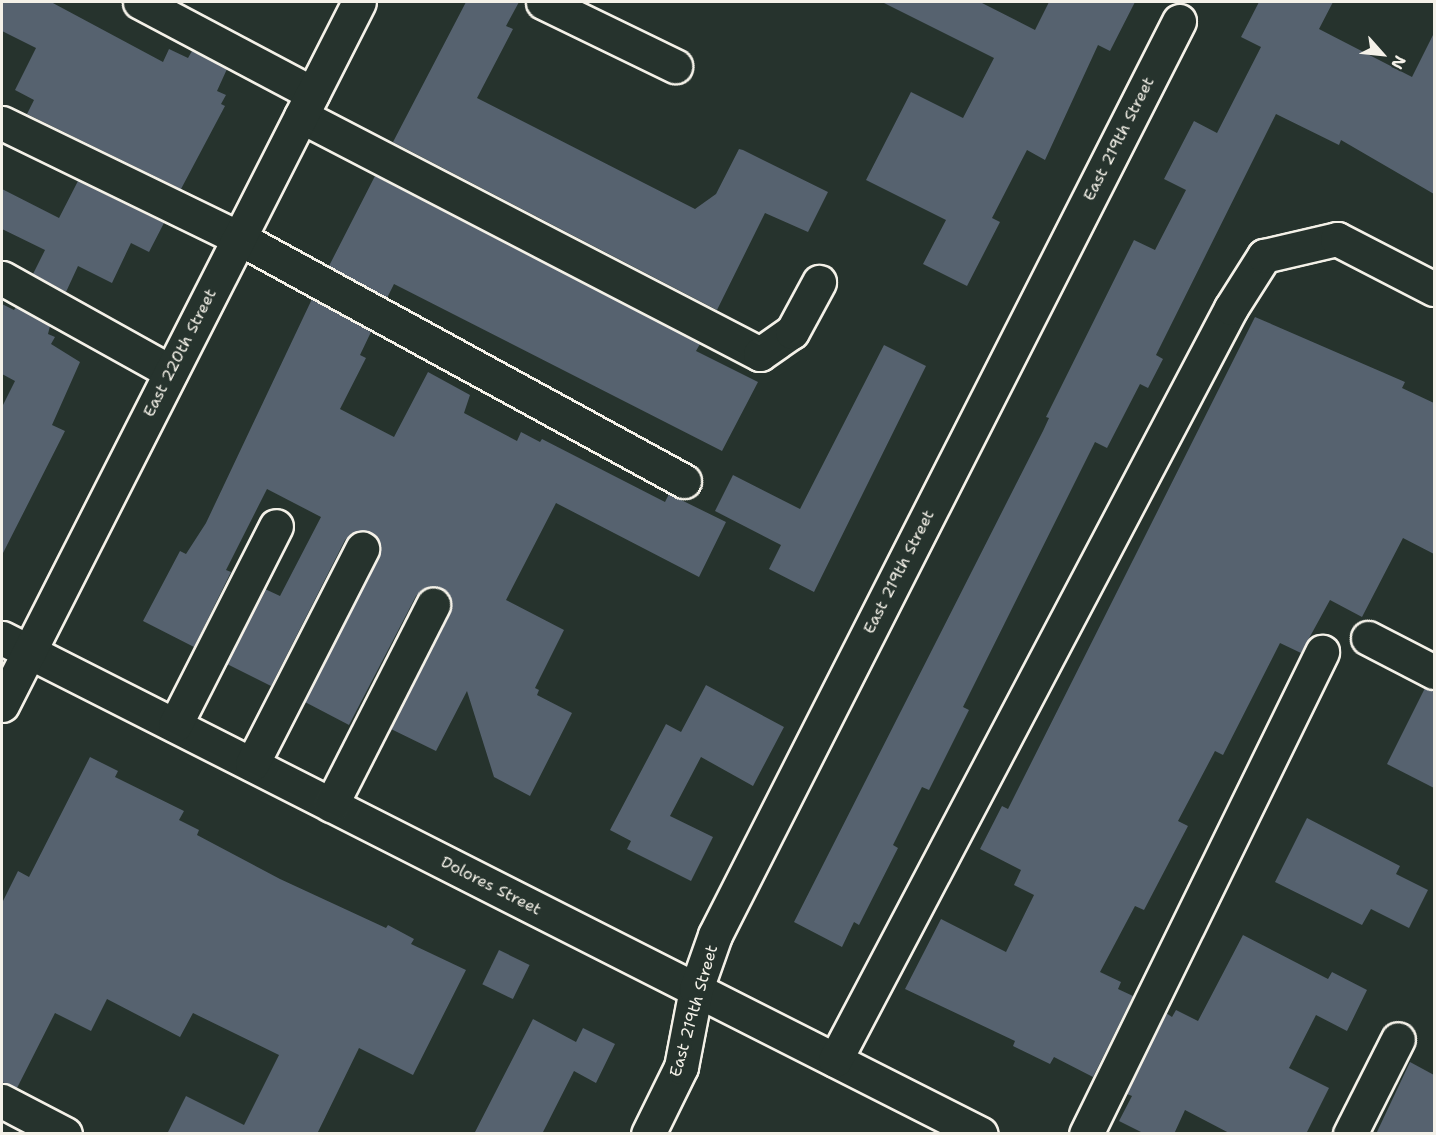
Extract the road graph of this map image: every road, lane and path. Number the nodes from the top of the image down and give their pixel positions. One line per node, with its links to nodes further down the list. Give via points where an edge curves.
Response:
1 (140, 2): 6 (street)
2 (359, 2): 6 (street, East 220th Street)
3 (543, 2): 5 (street)
4 (1179, 21): 25 (street, East 219th Street, via 715,935)
5 (675, 66)
6 (307, 104): 8 (street, East 220th Street); 10 (street, via 760,354 792,332)
7 (2, 123): 8 (street)
8 (239, 238): 12 (street, East 220th Street); 13 (street)
9 (2, 278): 12 (street)
10 (819, 282)
11 (1434, 289): 27 (street, via 1338,239 1264,256 1231,308)
12 (171, 372): 18 (street, East 220th Street)
13 (684, 481)
14 (276, 526): 22 (street)
15 (362, 549): 23 (street)
16 (433, 605): 24 (street)
17 (1368, 638): 20 (street)
18 (15, 644): 21 (street, East 220th Street); 22 (street, Dolores Street)
19 (1322, 652): 32 (street)
20 (1434, 672)
21 (2, 705)
22 (175, 725): 23 (street, Dolores Street)
23 (252, 764): 24 (street, Dolores Street)
24 (331, 805): 25 (street, Dolores Street)
25 (696, 989): 27 (street, Dolores Street); 30 (street, East 219th Street, via 681,1067)
26 (1398, 1039): 33 (street)
27 (836, 1060): 31 (street, Dolores Street)
28 (2, 1101): 29 (street)
29 (65, 1134)
30 (648, 1134)
31 (981, 1134)
32 (1086, 1134)
33 (1350, 1134)

